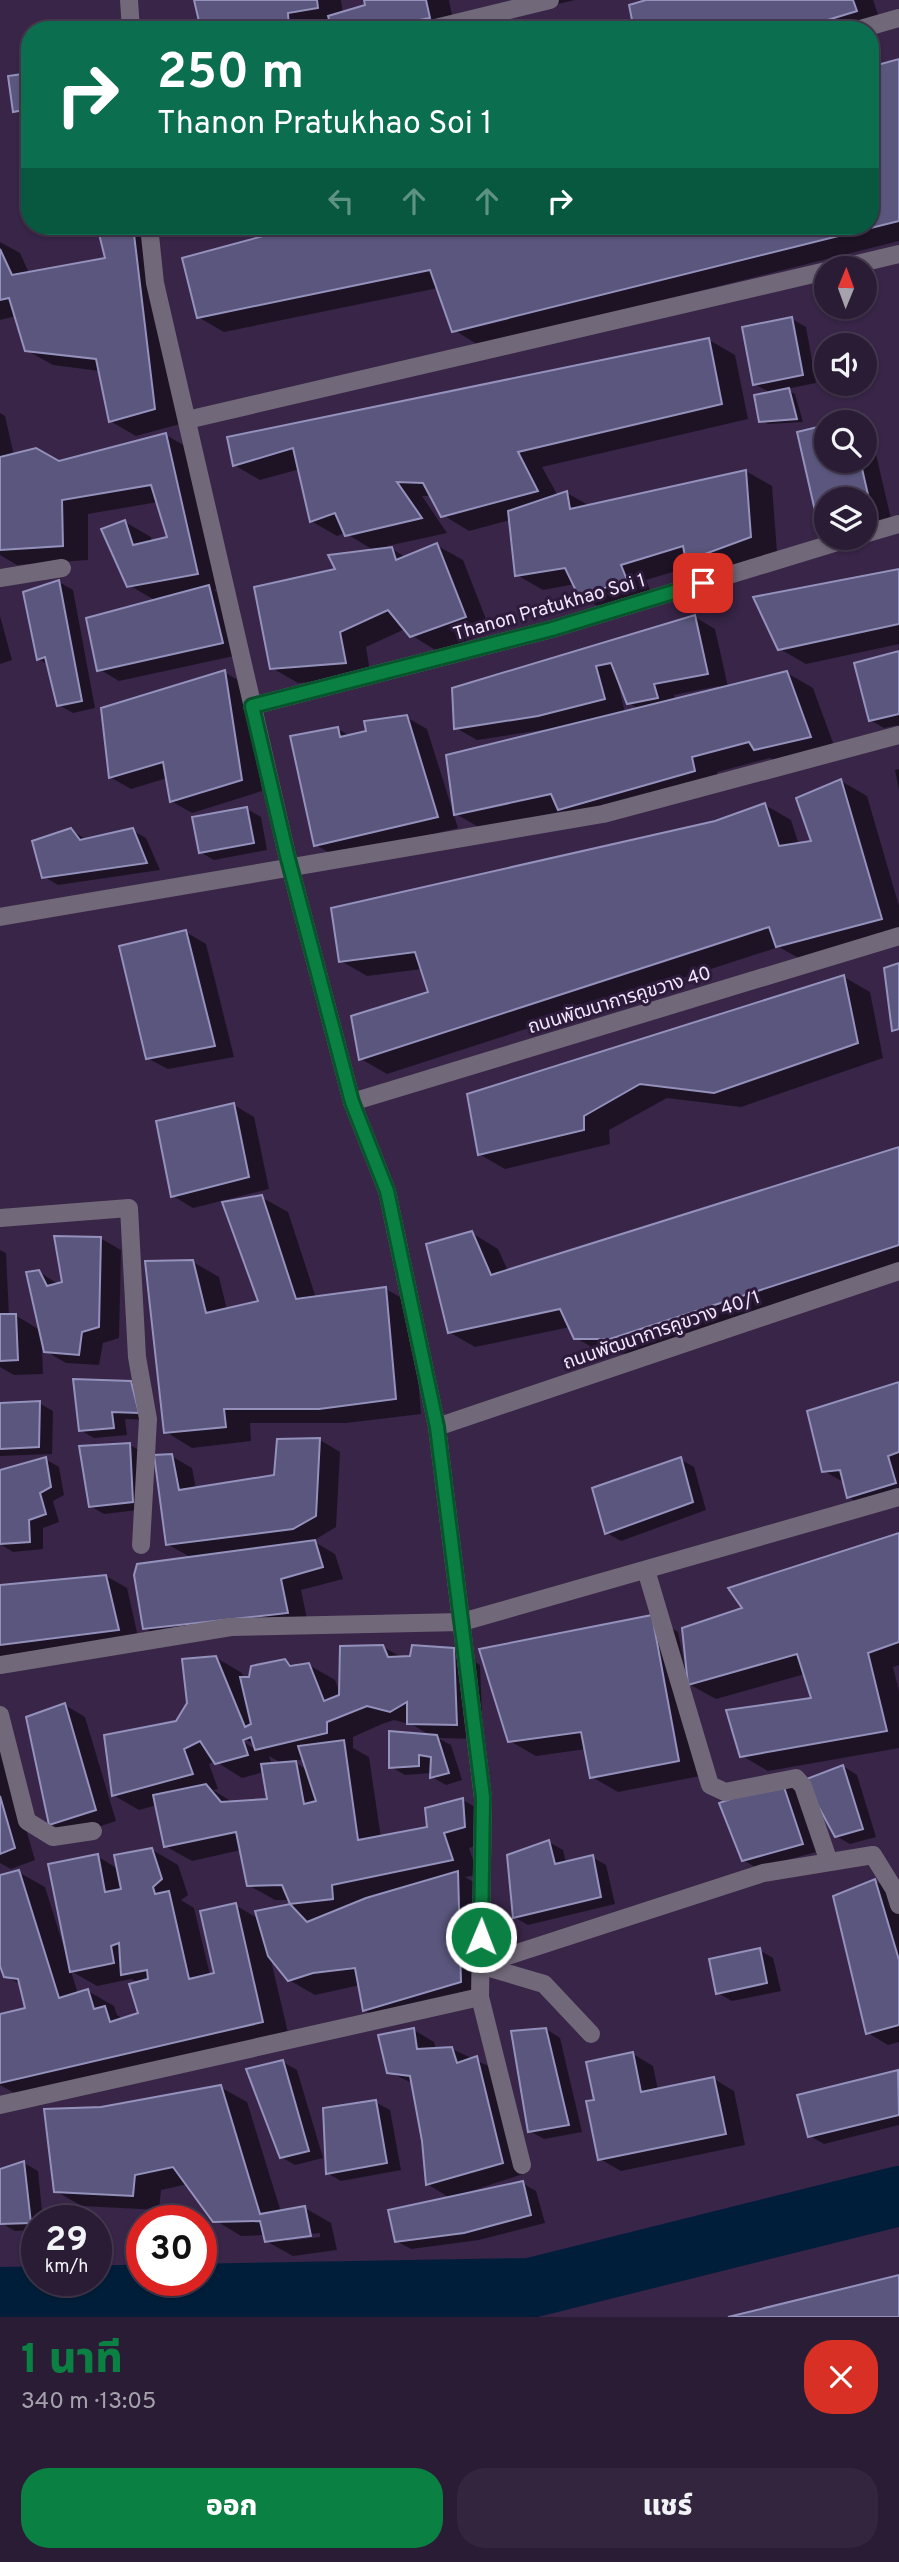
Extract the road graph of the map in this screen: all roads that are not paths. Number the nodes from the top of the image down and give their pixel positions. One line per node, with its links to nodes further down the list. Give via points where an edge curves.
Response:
1 (129, 0): 4 (street)
2 (550, 0): 5 (street)
3 (899, 18): 6 (street)
4 (130, 21)
5 (464, 21)
6 (879, 24)
7 (152, 235): 11 (street, via 155,283)
8 (899, 254): 9 (street)
9 (877, 259)
10 (814, 274): 11 (street)
11 (187, 420): 17 (street)
12 (899, 524): 13 (street)
13 (877, 530)
14 (814, 549): 17 (street, Thanon Pratukhao Soi 1, via 552,629)
15 (62, 568): 16 (street)
16 (0, 578)
17 (252, 706): 19 (street)
18 (899, 735): 19 (street, via 603,814)
19 (291, 868): 20 (street); 22 (street)
20 (0, 917)
21 (899, 936): 22 (street, ถนนพัฒนาการคูขวาง 40)
22 (352, 1102): 25 (street, via 387,1191)
23 (0, 1218): 27 (street, via 129,1208 137,1357 148,1419)
24 (899, 1271): 25 (street, ถนนพัฒนาการคูขวาง 40/1)
25 (437, 1427): 29 (street)
26 (899, 1497): 28 (street)
27 (141, 1545)
28 (646, 1570): 29 (street); 33 (street, via 710,1785 725,1792 796,1778)
29 (462, 1622): 30 (street, via 231,1627); 35 (street, via 483,1797)
30 (0, 1665)
31 (0, 1715): 32 (street, via 27,1821 53,1837)
32 (93, 1830)
33 (830, 1862): 34 (street, via 873,1855); 35 (street, via 763,1873)
34 (899, 1905)
35 (480, 1965): 36 (street); 37 (street, via 544,1984)
36 (480, 1997): 38 (street); 39 (street)
37 (591, 2034)
38 (0, 2105)
39 (522, 2165)

